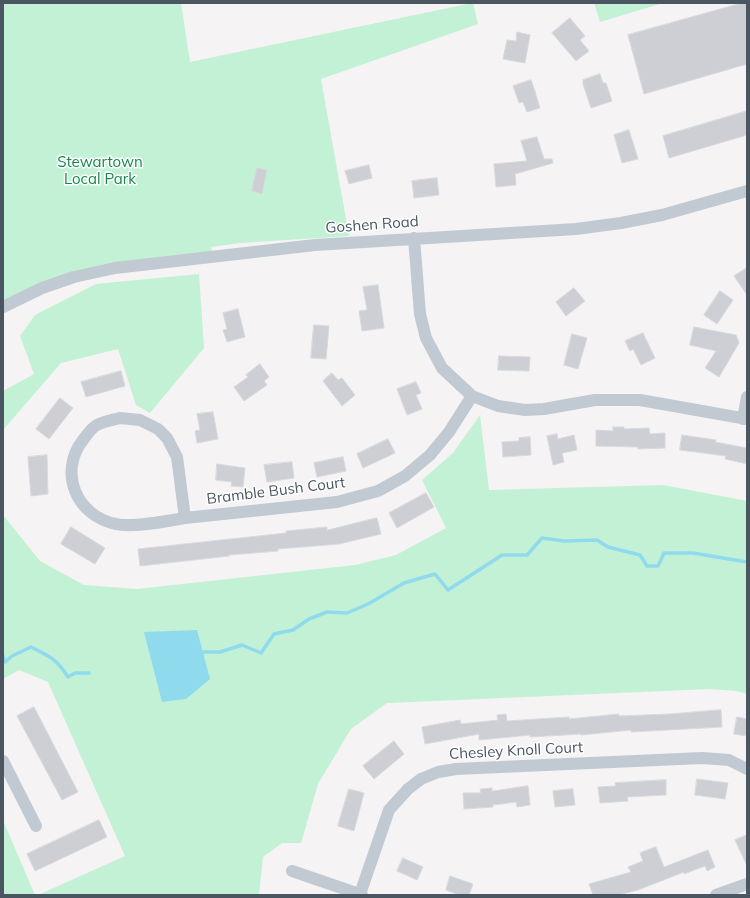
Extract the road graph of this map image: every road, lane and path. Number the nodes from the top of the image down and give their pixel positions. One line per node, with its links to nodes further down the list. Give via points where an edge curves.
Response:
1 (747, 191): 2 (street, Goshen Road, via 662,215 621,223 576,229)
2 (414, 238): 3 (street, Goshen Road, via 315,245 116,268 49,285); 4 (street, via 420,314 426,338 442,368)
3 (3, 307)
4 (472, 396): 6 (street, via 498,406 525,410 596,400 640,400); 7 (street, Bramble Bush Court, via 449,432 430,455 405,476 378,491 337,502)
5 (747, 397): 6 (street)
6 (745, 419)
7 (185, 518): 7 (street, Bramble Bush Court, via 115,524 94,515 83,506 73,487 70,467 76,448 89,431 98,424 120,418 140,420 158,429 167,438 177,457)
8 (3, 761): 10 (street)
9 (747, 769): 13 (street, Chesley Knoll Court, via 729,760 702,758 456,769 438,772 421,779 408,789 389,810)
10 (36, 826)
11 (292, 871): 13 (street)
12 (747, 884): 14 (street)
13 (361, 895)
14 (716, 895)

